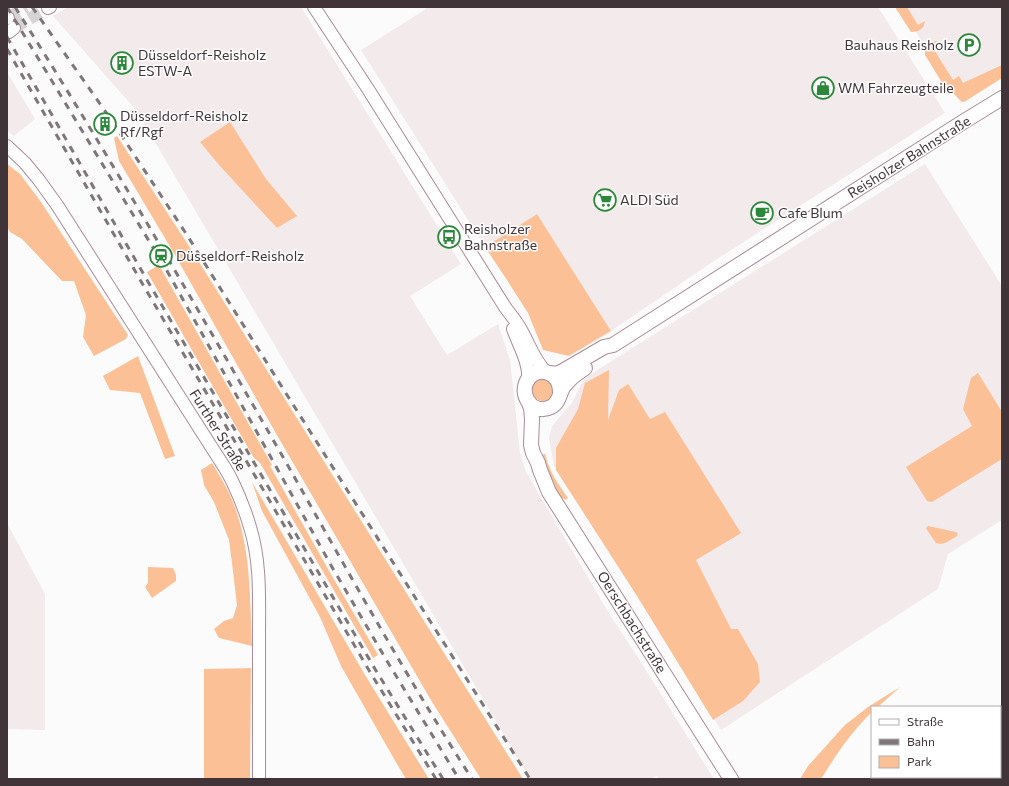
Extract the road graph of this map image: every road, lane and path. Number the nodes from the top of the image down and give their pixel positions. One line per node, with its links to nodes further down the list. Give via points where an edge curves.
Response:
1 (314, 7): 4 (street)
2 (1002, 98): 5 (main road, Reisholzer Bahnstraße)
3 (7, 146): 12 (street, Further Straße, via 25,163 57,205 214,451 242,503 254,544 259,592)
4 (505, 308): 6 (street, via 521,329 539,364); 7 (street, via 527,363)
5 (613, 344): 6 (main road, Reisholzer Bahnstraße, via 562,372); 8 (main road, Reisholzer Bahnstraße, via 608,351 565,384)
6 (548, 373): 7 (main road, Reisholzer Bahnstraße, via 534,374); 8 (main road, via 558,382)
7 (528, 381): 9 (main road, via 525,391)
8 (560, 394): 10 (main road, Reisholzer Bahnstraße)
9 (529, 404): 10 (main road, via 545,409); 11 (main road, Oerschbachstraße, via 532,419 531,445)
10 (551, 407): 11 (main road, Oerschbachstraße, via 545,412 542,420)
11 (538, 463): 13 (main road, Oerschbachstraße, via 545,484 556,503)
12 (259, 779)
13 (731, 779)

